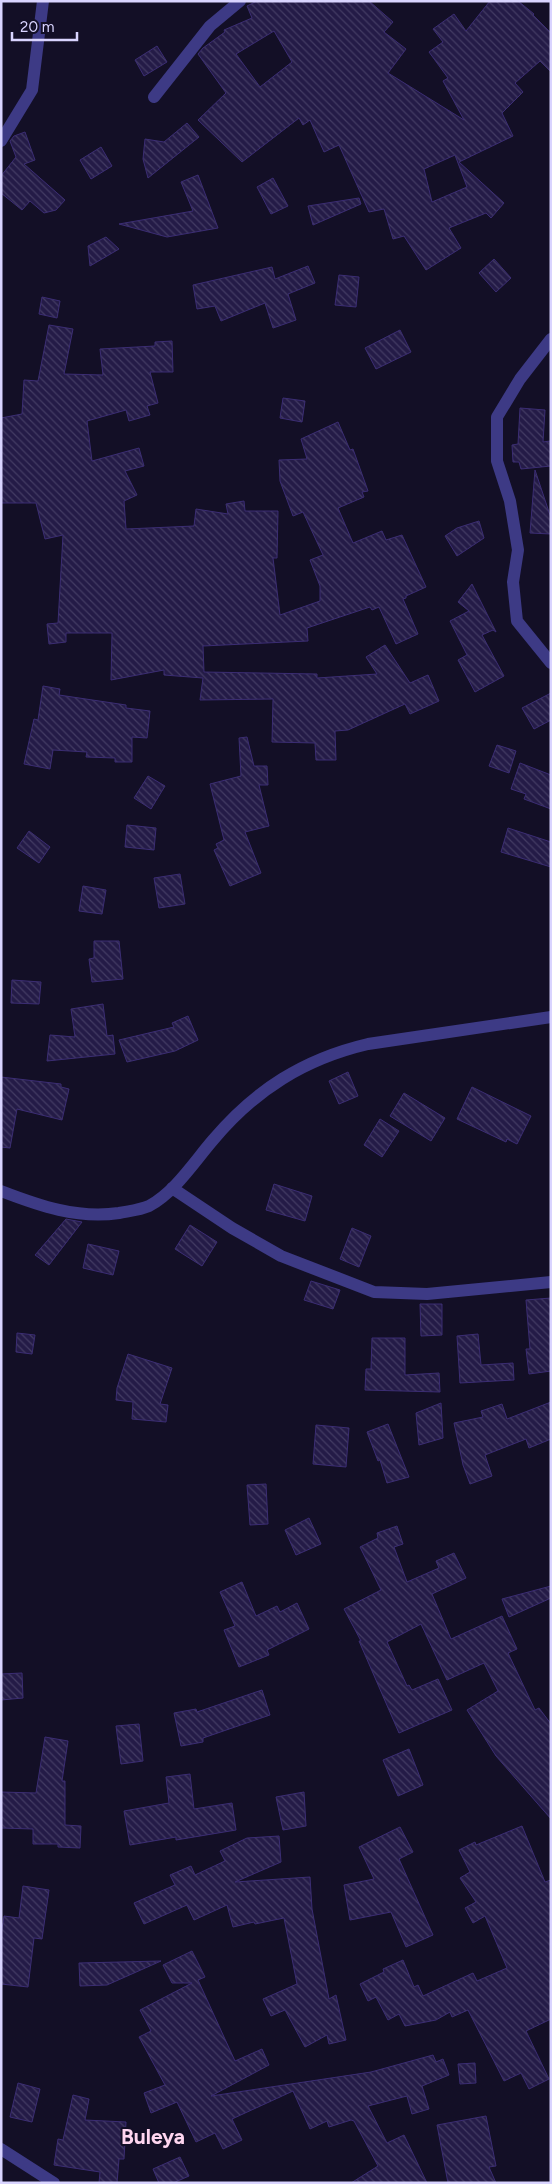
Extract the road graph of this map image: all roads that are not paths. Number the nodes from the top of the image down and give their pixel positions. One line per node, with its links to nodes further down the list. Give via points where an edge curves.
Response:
1 (43, 1): 4 (street, via 32,90)
2 (240, 1): 3 (street, via 210,26)
3 (154, 97)
4 (1, 141)
5 (551, 339): 6 (street, via 520,379 497,417 497,461 510,501 518,550 513,582 517,620)
6 (551, 663)
7 (551, 1017): 8 (street, via 368,1044 310,1062 264,1090 222,1130)
8 (172, 1188): 9 (street, via 149,1206 110,1214 53,1210); 10 (street, via 281,1256 374,1292 427,1294)
9 (1, 1191)
10 (551, 1282)
11 (1, 2150): 12 (street)
12 (54, 2183)

